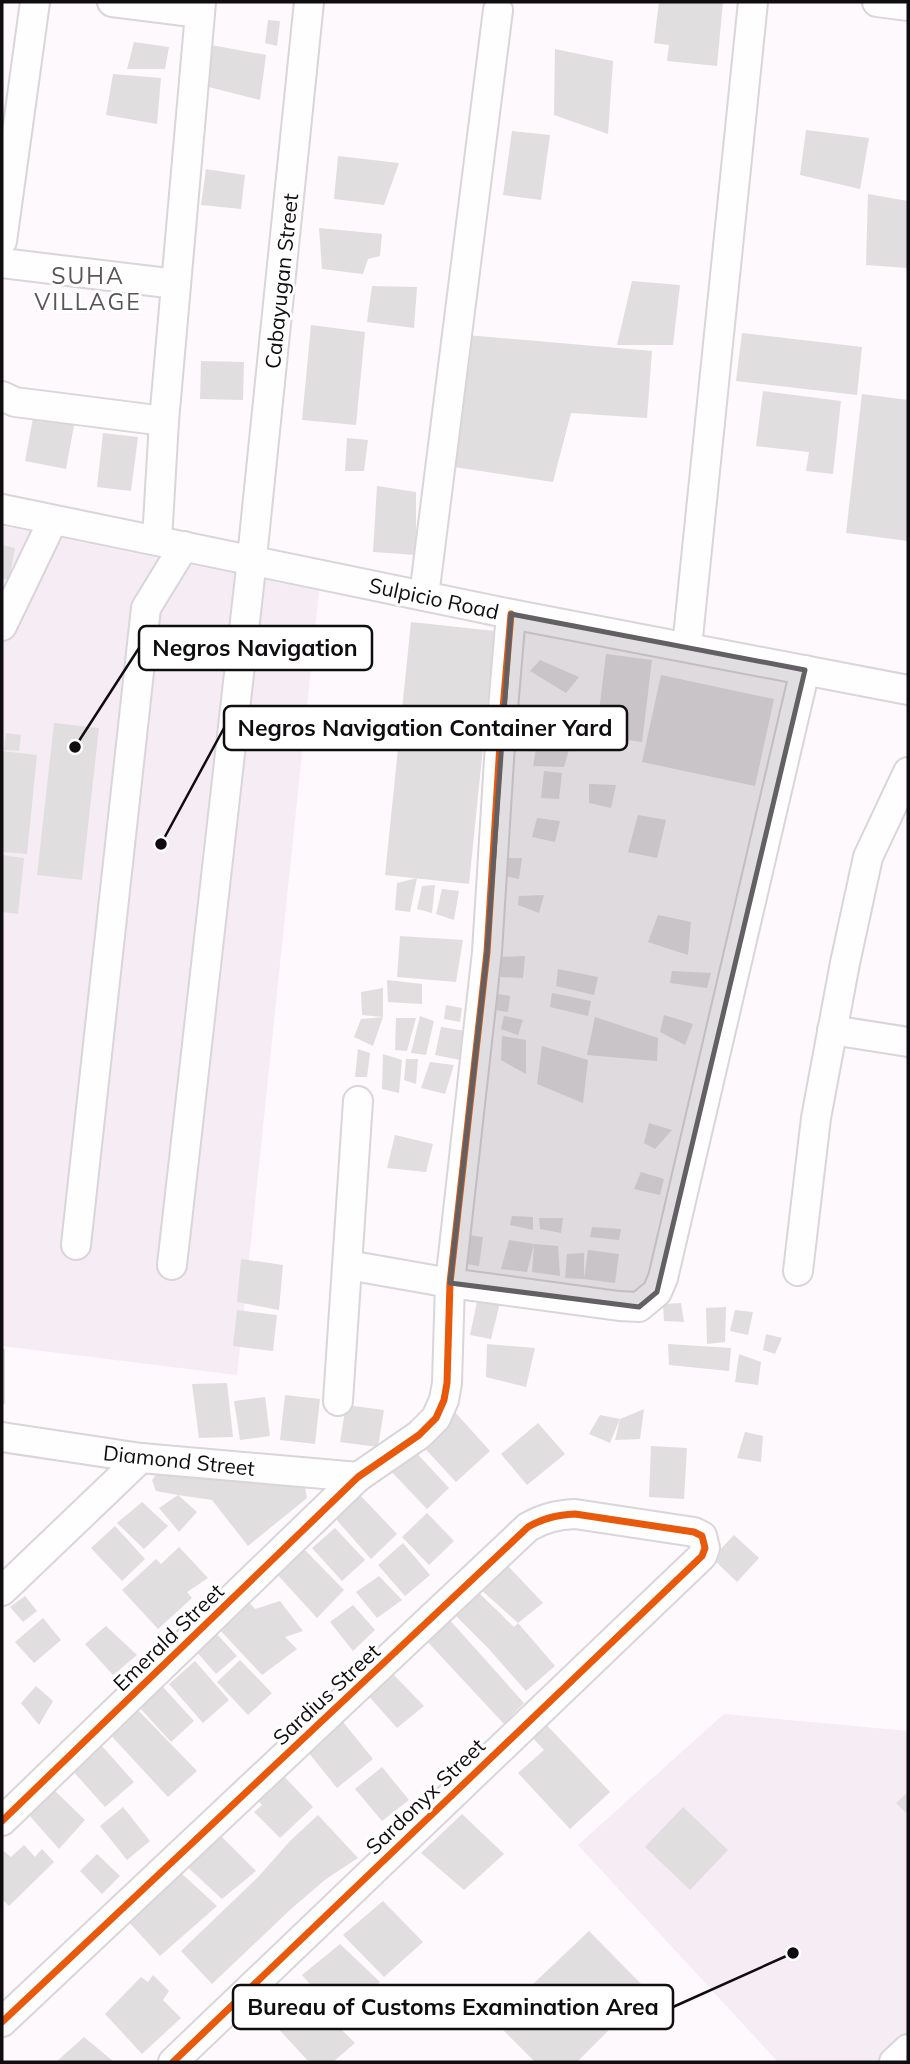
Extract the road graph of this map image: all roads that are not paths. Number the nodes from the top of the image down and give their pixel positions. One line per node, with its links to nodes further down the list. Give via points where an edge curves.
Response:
1 (36, 2): 9 (street)
2 (112, 2): 7 (street)
3 (309, 2): 17 (street, Cabayugan Street)
4 (753, 2): 21 (street)
5 (877, 2): 6 (street)
6 (908, 6)
7 (200, 7): 11 (street)
8 (498, 10): 18 (street)
9 (2, 242)
10 (2, 263): 11 (street)
11 (176, 284): 13 (street)
12 (2, 397): 13 (street)
13 (164, 421): 16 (street)
14 (2, 509): 15 (street, Sulpicio Road)
15 (53, 520): 16 (street, Sulpicio Road); 20 (street)
16 (171, 543): 17 (street, Sulpicio Road); 28 (street, via 146,608)
17 (251, 559): 18 (street, Sulpicio Road); 29 (street, Cabayugan Street)
18 (424, 596): 19 (street, Sulpicio Road)
19 (511, 614): 21 (street, Sulpicio Road); 32 (street, Emerald Street, via 487,952)
20 (2, 626)
21 (687, 647): 22 (street, Sulpicio Road)
22 (806, 670): 23 (street, Sulpicio Road); 32 (street, via 657,1292 639,1307)
23 (908, 690)
24 (907, 776): 25 (street, via 868,857)
25 (832, 1030): 26 (street); 31 (street, via 816,1118)
26 (908, 1042)
27 (358, 1101): 30 (street)
28 (76, 1245)
29 (172, 1265)
30 (348, 1265): 32 (street); 33 (street)
31 (798, 1271)
32 (450, 1283): 36 (street, Emerald Street, via 447,1383 436,1418)
33 (338, 1401)
34 (2, 1437): 35 (street, Diamond Street)
35 (141, 1458): 36 (street, Diamond Street); 38 (street)
36 (358, 1477): 39 (street, Emerald Street)
37 (702, 1556): 40 (street, Sardius Street, via 702,1536 694,1532 575,1514 541,1519 528,1527); 42 (street, Sardonyx Street)
38 (2, 1591)
39 (2, 1821)
40 (2, 2022)
41 (908, 2049): 43 (street)
42 (173, 2062)
43 (894, 2062)

